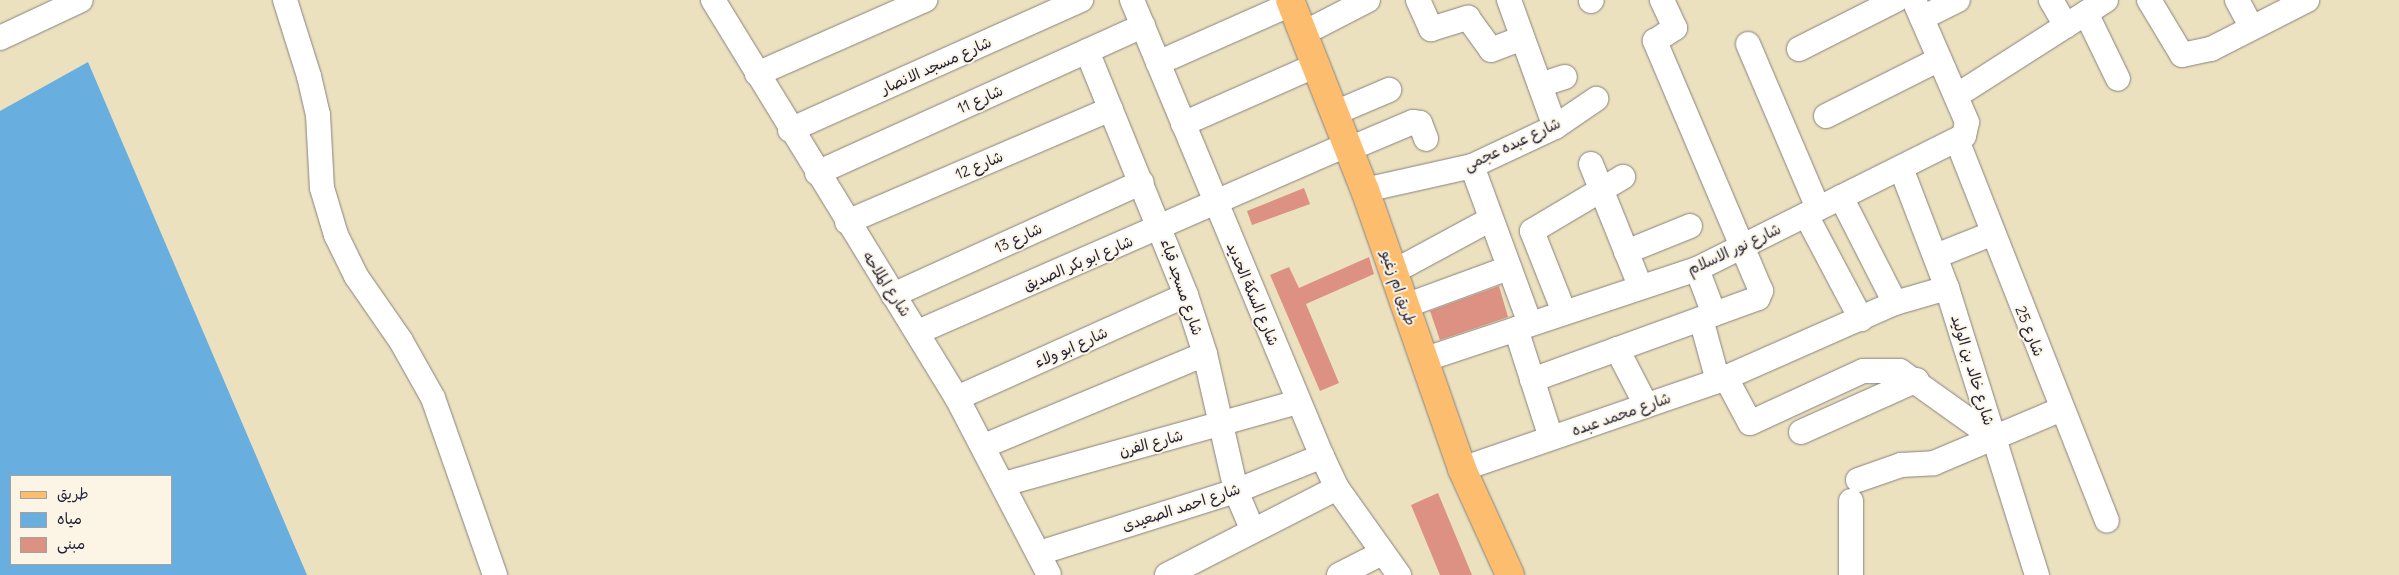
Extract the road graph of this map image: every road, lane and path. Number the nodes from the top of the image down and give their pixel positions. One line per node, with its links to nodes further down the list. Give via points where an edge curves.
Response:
1 (81, 0): 24 (street)
2 (285, 0): 105 (street, via 313,92 322,188 336,235 356,276 401,341 433,398)
3 (925, 0): 32 (street)
4 (1081, 0): 44 (street, شارع مسجد الانصار)
5 (1368, 0): 23 (street)
6 (1418, 0): 25 (street, via 1431,29 1468,18 1491,50)
7 (1509, 0): 25 (street)
8 (1662, 0): 64 (street, via 1674,28 1655,41)
9 (1896, 0): 27 (street)
10 (1958, 0): 19 (street)
11 (2051, 0): 21 (street)
12 (2106, 0): 20 (street)
13 (2149, 0): 22 (street, via 2178,52 2211,49)
14 (2237, 0): 22 (street)
15 (2307, 0): 22 (street)
16 (721, 2): 32 (street, شارع الملاحه)
17 (1291, 2): 23 (main road, طريق ام زغيو); 30 (street)
18 (1140, 8): 28 (street, شارع 11); 30 (street, شارع السكة الحديد)
19 (1918, 9): 29 (street, شارع 25)
20 (2086, 13): 21 (street); 34 (street)
21 (2066, 26): 37 (street)
22 (2251, 26)
23 (1304, 33): 31 (main road, طريق ام زغيو)
24 (0, 38)
25 (1522, 38): 35 (street)
26 (1748, 44): 58 (street)
27 (1799, 49)
28 (1087, 51): 39 (street, شارع مسجد قباء); 51 (street, شارع 11)
29 (1940, 59): 37 (street, شارع 25); 41 (street)
30 (1158, 63): 42 (street, شارع السكة الحديد)
31 (1317, 65): 40 (main road, طريق ام زغيو); 42 (street)
32 (757, 74): 44 (street, شارع الملاحه)
33 (1565, 77): 35 (street)
34 (2118, 79)
35 (1540, 85): 43 (street)
36 (1389, 90): 40 (street)
37 (1956, 96): 45 (street, شارع 25)
38 (1596, 99): 43 (street, شارع عبده عجمى)
39 (1112, 109): 53 (street, شارع مسجد قباء); 60 (street, شارع 12)
40 (1335, 113): 47 (main road, طريق ام زغيو)
41 (1826, 116)
42 (1183, 124): 57 (street, شارع السكة الحديد)
43 (1555, 127): 49 (street, شارع عبده عجمى)
44 (790, 130): 51 (street, شارع الملاحه)
45 (1962, 131): 50 (street, شارع نور الاسلام); 63 (street, شارع 25)
46 (1426, 139): 47 (street, شارع ابو بكر الصديق, via 1420,123 1412,122)
47 (1348, 147): 54 (main road, طريق ام زغيو); 57 (street, شارع ابو بكر الصديق)
48 (1591, 164): 55 (street)
49 (1472, 166): 54 (street, شارع عبده عجمى); 59 (street)
50 (1901, 168): 56 (street, شارع نور الاسلام); 66 (street, شارع خالد بن الوليد)
51 (817, 172): 60 (street, شارع الملاحه)
52 (1623, 177): 55 (street)
53 (1142, 182): 62 (street, شارع مسجد قباء); 72 (street, شارع 13)
54 (1365, 190): 69 (main road, طريق ام زغيو)
55 (1602, 190): 65 (street); 76 (street, via 1535,228 1532,234)
56 (1841, 197): 58 (street, شارع نور الاسلام); 74 (street)
57 (1215, 203): 62 (street, شارع ابو بكر الصديق); 88 (street, شارع السكة الحديد)
58 (1812, 212): 64 (street, شارع نور الاسلام); 78 (street)
59 (1490, 219): 67 (street); 69 (street)
60 (847, 222): 72 (street, شارع الملاحه)
61 (1690, 226): 65 (street)
62 (1161, 227): 73 (street, شارع مسجد قباء); 80 (street, شارع ابو بكر الصديق)
63 (1991, 234): 66 (street); 90 (street, شارع 25)
64 (1744, 245): 68 (street, شارع نور الاسلام); 77 (street, via 1761,287 1760,295)
65 (1626, 252): 70 (street)
66 (1936, 256): 71 (street, شارع خالد بن الوليد)
67 (1509, 268): 75 (street); 79 (street)
68 (1697, 269): 70 (street, شارع نور الاسلام); 77 (street)
69 (1393, 272): 75 (main road, طريق ام زغيو)
70 (1640, 286): 76 (street, شارع نور الاسلام)
71 (1947, 288): 74 (street, شارع محمد عبده); 94 (street, شارع خالد بن الوليد)
72 (893, 295): 80 (street, شارع الملاحه)
73 (1186, 295): 82 (street, شارع مسجد قباء); 87 (street, شارع ابو ولاء)
74 (1895, 303): 78 (street, شارع محمد عبده)
75 (1405, 306): 83 (main road, طريق ام زغيو)
76 (1564, 312): 79 (street, شارع نور الاسلام)
77 (1707, 316): 81 (street); 84 (street)
78 (1861, 319): 84 (street, شارع محمد عبده)
79 (1523, 326): 83 (street, شارع نور الاسلام); 85 (street)
80 (918, 332): 87 (street, شارع الملاحه)
81 (1617, 349): 85 (street); 89 (street)
82 (1205, 354): 91 (street, شارع مسجد قباء); 95 (street)
83 (1423, 360): 97 (main road, طريق ام زغيو)
84 (1722, 379): 86 (street, via 1750,423 1863,371 1882,368); 89 (street, شارع محمد عبده)
85 (1532, 380): 93 (street)
86 (1918, 380): 92 (street); 94 (street)
87 (957, 398): 95 (street, شارع الملاحه)
88 (1298, 402): 91 (street, شارع الفرن); 96 (street, شارع السكة الحديد)
89 (1646, 405): 93 (street, شارع محمد عبده)
90 (2062, 409): 94 (street); 101 (street, شارع 25)
91 (1220, 424): 98 (street, شارع الفرن); 100 (street, شارع مسجد قباء)
92 (1801, 432)
93 (1551, 438): 97 (street, شارع محمد عبده)
94 (1994, 438): 111 (street, via 1934,463 1901,465 1854,490); 112 (street, شارع خالد بن الوليد)
95 (984, 446): 98 (street, شارع الملاحه)
96 (1322, 456): 99 (street, شارع السكة الحديد); 100 (street, شارع احمد الصعيدى)
97 (1462, 469): 110 (main road, طريق ام زغيو)
98 (1004, 484): 103 (street, شارع الملاحه)
99 (1337, 488): 102 (street); 104 (street, شارع السكة الحديد)
100 (1236, 491): 102 (street, شارع مسجد قباء); 103 (street, شارع احمد الصعيدى)
101 (2107, 520)
102 (1252, 531): 107 (street)
103 (1039, 553): 106 (street, شارع الملاحه)
104 (1382, 553): 108 (street); 109 (street, شارع السكة الحديد)
105 (495, 575)
106 (1049, 575)
107 (1167, 575)
108 (1339, 575)
109 (1400, 575)
110 (1510, 575)
111 (1851, 575)
112 (2037, 575)

